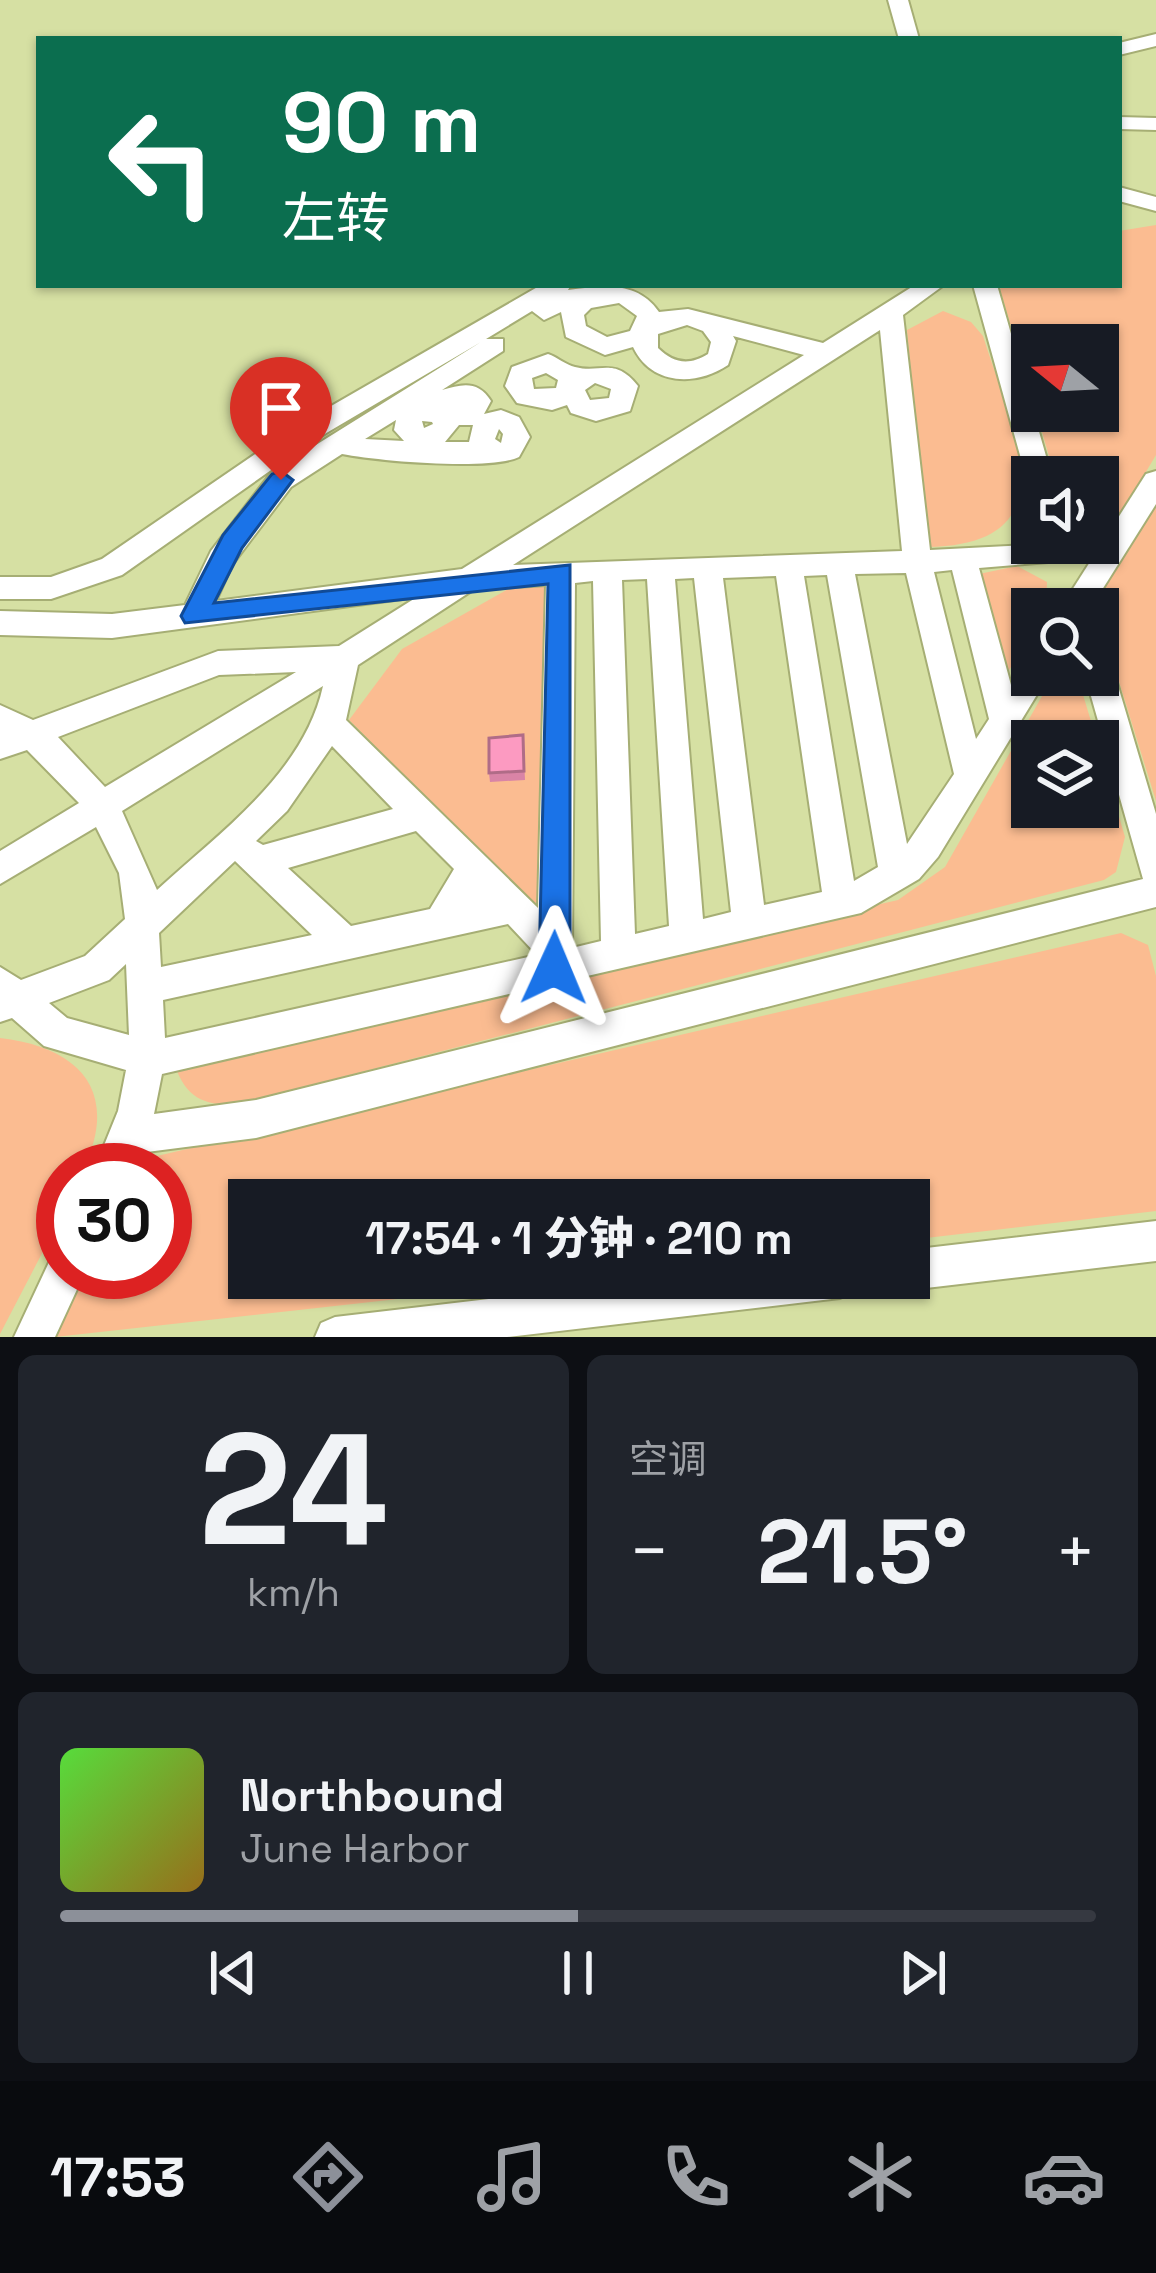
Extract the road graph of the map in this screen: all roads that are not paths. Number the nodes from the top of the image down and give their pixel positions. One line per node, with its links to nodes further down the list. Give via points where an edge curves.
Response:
1 (898, 0): 2 (street)
2 (908, 36)
3 (1156, 40): 4 (street)
4 (1122, 49)
5 (1122, 123): 6 (street)
6 (1156, 124)
7 (1122, 195): 8 (street)
8 (1156, 206): 9 (street)
9 (1122, 218)
10 (554, 288): 37 (street, via 302,435 112,567 51,588)
11 (927, 288): 14 (street)
12 (986, 288): 24 (street)
13 (601, 294): 16 (street, via 640,303); 16 (street, via 572,314 583,338 617,346); 18 (street, via 564,298)
14 (890, 311): 17 (street); 28 (street)
15 (700, 319): 16 (street, via 676,316); 16 (street, via 720,332 723,350 698,370 659,365 644,349); 17 (street)
16 (646, 330)
17 (826, 352): 35 (street)
18 (472, 359): 19 (street, via 543,402); 21 (street)
19 (571, 387)
20 (445, 416): 21 (street, via 435,437 422,438)
21 (398, 421): 22 (street)
22 (339, 444): 23 (street, via 377,452); 38 (street, via 259,503)
23 (498, 452)
24 (1033, 456)
25 (1156, 481): 36 (street)
26 (1011, 554): 27 (street)
27 (963, 560): 28 (street); 44 (street)
28 (917, 562): 29 (street); 48 (street)
29 (839, 563): 30 (street); 55 (street)
30 (788, 564): 31 (street); 57 (street)
31 (707, 566): 32 (street); 60 (street)
32 (660, 568): 33 (street); 62 (street)
33 (607, 569): 34 (street); 64 (street)
34 (561, 572): 35 (street); 65 (street)
35 (461, 580): 38 (street); 40 (street)
36 (1090, 588)
37 (0, 589)
38 (195, 616): 39 (street, via 112,626)
39 (0, 623)
40 (344, 658): 45 (street); 46 (street, via 218,662); 49 (street)
41 (1021, 696): 44 (street)
42 (1106, 696): 54 (street)
43 (0, 718): 46 (street)
44 (1005, 721): 48 (street)
45 (330, 724): 50 (street); 51 (street)
46 (33, 733): 47 (street); 49 (street)
47 (0, 746)
48 (970, 776): 55 (street, via 926,846)
49 (102, 806): 53 (street); 61 (street, via 138,878)
50 (424, 814): 51 (street); 52 (street)
51 (246, 852): 61 (street); 63 (street)
52 (474, 865): 58 (street); 59 (street)
53 (0, 869)
54 (1156, 870)
55 (896, 876): 57 (street)
56 (1156, 891): 70 (street)
57 (841, 904): 60 (street)
58 (515, 907): 59 (street); 65 (street)
59 (441, 923): 63 (street)
60 (749, 924): 62 (street)
61 (141, 929): 66 (street); 67 (street, via 97,968)
62 (687, 938): 64 (street)
63 (346, 944): 66 (street)
64 (619, 954): 65 (street)
65 (555, 958): 68 (street)
66 (145, 987): 68 (street)
67 (5, 996): 68 (street, via 57,1033)
68 (150, 1059): 69 (street)
69 (124, 1143)
70 (161, 1143)
71 (1156, 1241): 72 (street)
72 (930, 1268)
73 (52, 1299): 75 (street)
74 (660, 1299): 76 (street)
75 (34, 1337)
76 (335, 1337)

